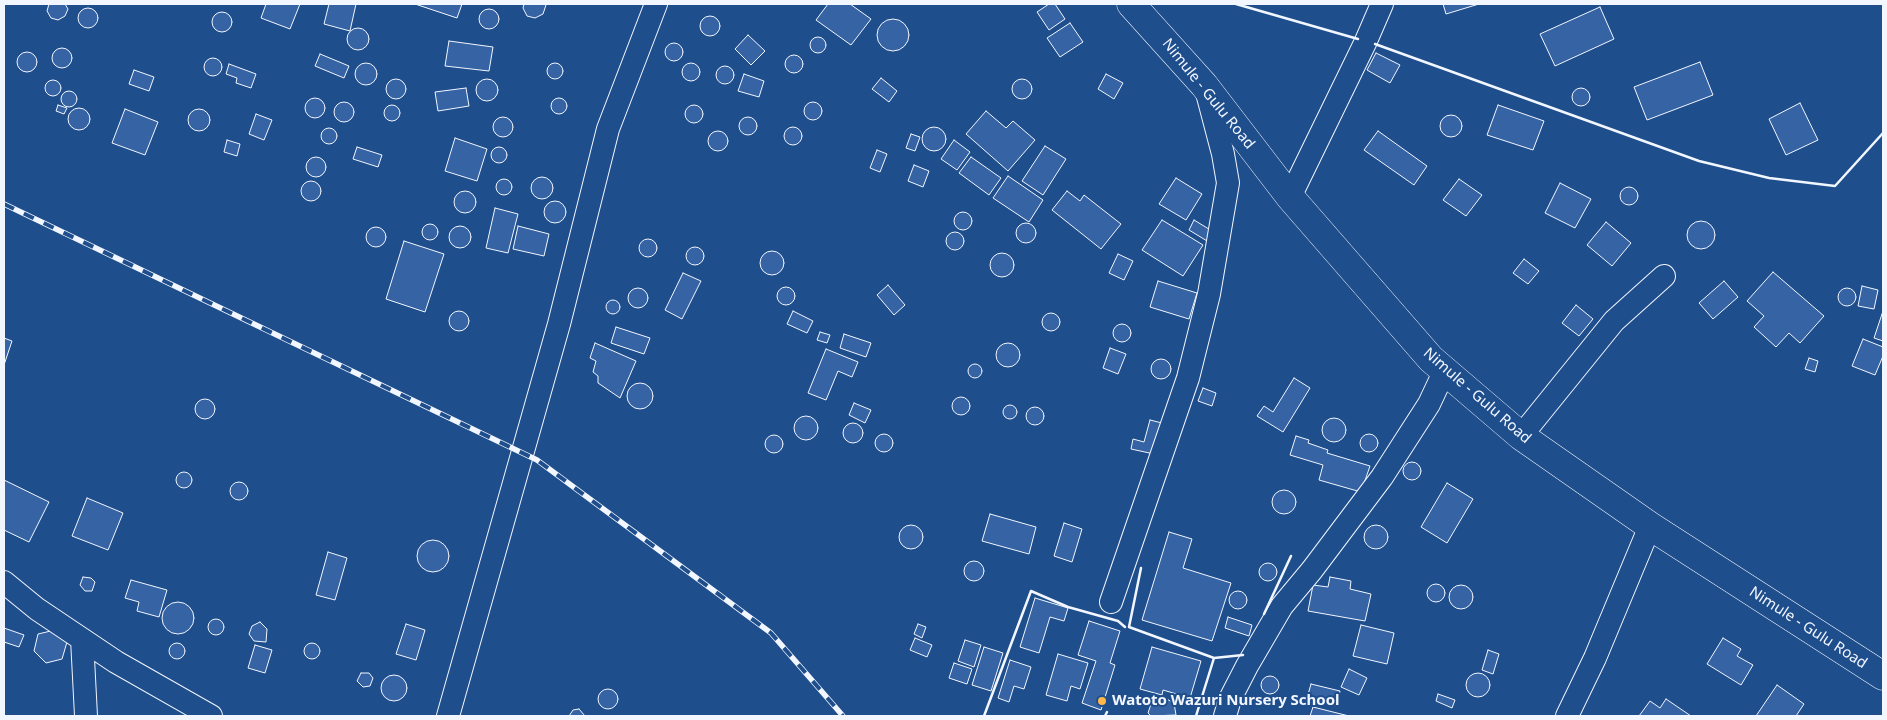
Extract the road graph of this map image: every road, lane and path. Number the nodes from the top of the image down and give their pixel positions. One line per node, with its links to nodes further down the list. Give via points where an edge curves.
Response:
1 (656, 4): 16 (street, via 608,129 559,324)
2 (1131, 4): 4 (main road, Nimule - Gulu Road)
3 (1382, 4): 5 (street)
4 (1204, 84): 5 (main road, Nimule - Gulu Road); 11 (street, via 1228,183 1209,294 1188,378)
5 (1290, 197): 7 (main road, Nimule - Gulu Road, via 1431,359)
6 (1664, 276): 8 (street, via 1614,321)
7 (1445, 370): 8 (main road, Nimule - Gulu Road); 17 (street, via 1429,404 1382,478 1282,606 1247,666)
8 (1521, 436): 9 (main road, Nimule - Gulu Road)
9 (1650, 526): 13 (main road, Nimule - Gulu Road); 18 (street, via 1596,658)
10 (4, 582): 12 (street)
11 (1111, 602)
12 (82, 639): 14 (street); 15 (street)
13 (1883, 676)
14 (86, 716)
15 (211, 716)
16 (448, 716)
17 (1225, 716)
18 (1567, 716)

